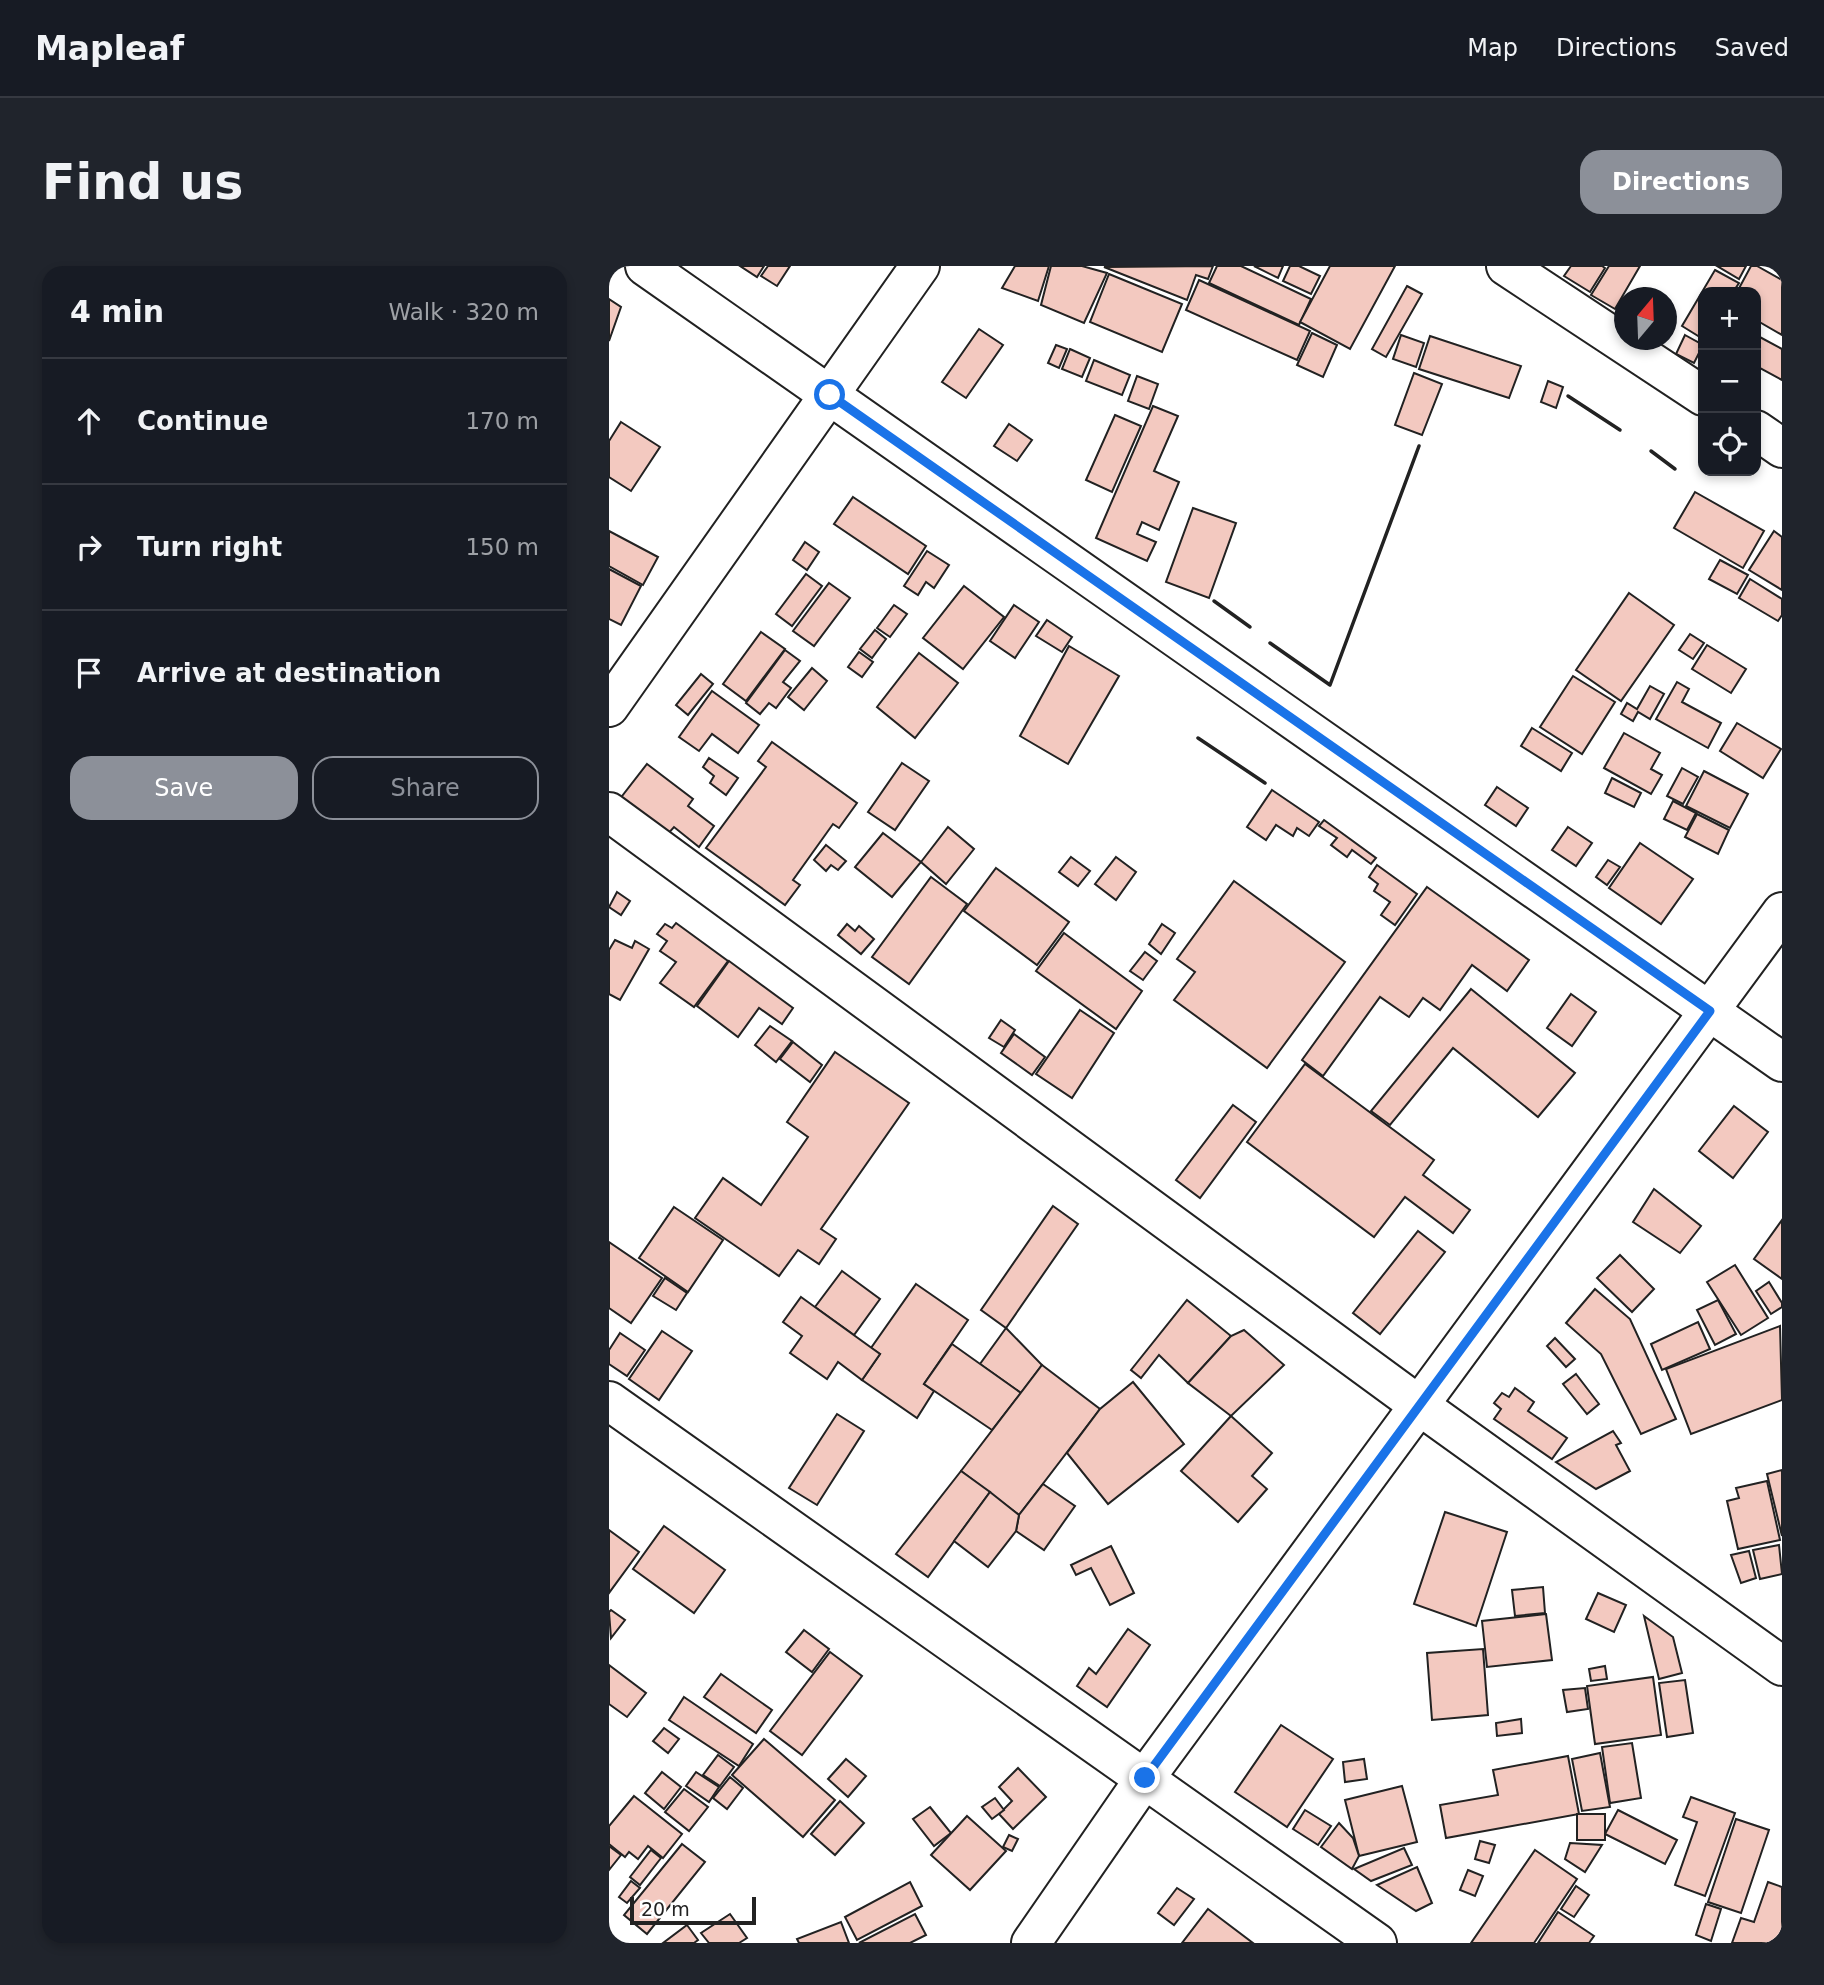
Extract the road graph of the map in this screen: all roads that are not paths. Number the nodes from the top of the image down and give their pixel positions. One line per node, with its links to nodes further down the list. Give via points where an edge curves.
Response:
1 (645, 266): 5 (street)
2 (919, 266): 5 (street)
3 (1506, 266): 4 (street)
4 (1698, 393)
5 (830, 395): 8 (street); 11 (street)
6 (1761, 433): 7 (street)
7 (1782, 448)
8 (609, 707)
9 (609, 812): 14 (street)
10 (1782, 912): 11 (street)
11 (1710, 1011): 12 (street); 14 (street)
12 (1782, 1062)
13 (609, 1401): 16 (street)
14 (1420, 1406): 15 (street); 16 (street)
15 (1782, 1666)
16 (1145, 1778): 17 (street); 18 (street)
17 (1031, 1943)
18 (1377, 1943)

